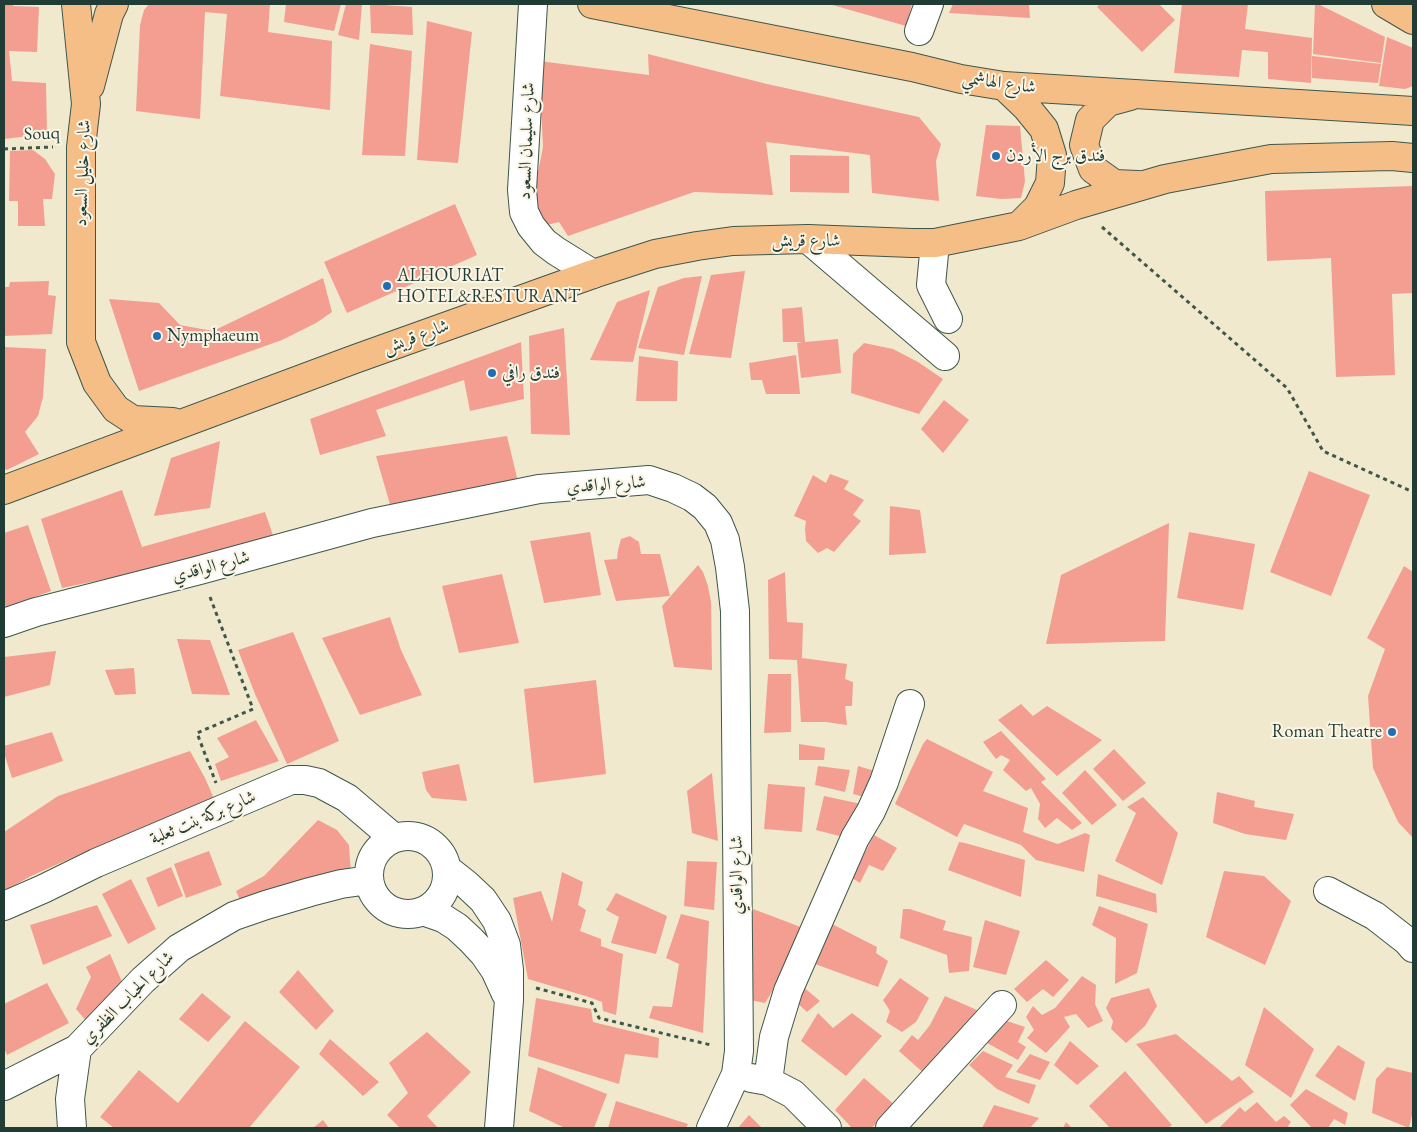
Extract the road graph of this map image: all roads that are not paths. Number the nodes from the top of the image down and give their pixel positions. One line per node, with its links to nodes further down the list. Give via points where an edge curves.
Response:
1 (76, 4): 11 (main road, شارع خليل السعود)
2 (114, 4): 11 (main road)
3 (533, 4): 18 (street, شارع سليمان السعود, via 522,190 524,212 544,242)
4 (592, 4): 9 (main road, شارع الهاشمي)
5 (929, 4): 8 (street)
6 (1386, 4): 7 (main road)
7 (1413, 20)
8 (919, 31)
9 (1004, 86): 10 (main road, شارع الهاشمي); 15 (main road, via 1044,129 1052,155 1050,183 1038,207)
10 (1134, 94): 12 (main road, شارع الهاشمي); 14 (main road, via 1108,102 1090,120 1084,145 1093,169 1114,184)
11 (86, 104): 21 (main road, شارع خليل السعود, via 81,146 81,342 97,383 116,409 133,420)
12 (1413, 112)
13 (1413, 158): 14 (main road, via 1271,159)
14 (1139, 185): 15 (main road)
15 (1019, 226): 17 (main road, شارع قريش)
16 (808, 239): 17 (main road, شارع قريش); 18 (main road, شارع قريش, via 734,241 697,246 655,254); 20 (street)
17 (935, 242): 19 (street, via 931,285)
18 (593, 274): 21 (main road, شارع قريش)
19 (948, 319)
20 (945, 356)
21 (185, 422): 22 (main road, شارع قريش)
22 (4, 490)
23 (4, 623): 35 (street, شارع الواقدي, via 372,523 539,489 649,480 692,497 718,523 725,540 735,611)
24 (910, 704): 36 (street, via 884,782 788,991 774,1037)
25 (394, 838): 26 (street, via 422,838 438,851); 27 (street, via 383,844 374,855 369,866); 29 (street, شارع بركة بنت ثعلبة, via 347,798 319,783 291,780)
26 (447, 869): 30 (street, via 446,886 437,902); 32 (street, via 483,900 497,921 506,945)
27 (369, 880): 30 (street, via 375,897 388,909 405,914); 34 (street, شارع الحباب الظفري, via 310,892 234,916 179,948 143,980)
28 (1328, 891): 31 (street, via 1375,916)
29 (4, 906)
30 (423, 911): 32 (street, via 443,918 471,940)
31 (1413, 948)
32 (509, 991): 39 (street)
33 (1002, 1005): 42 (street)
34 (78, 1049): 37 (street, شارع الحباب الظفري); 38 (street, via 70,1099)
35 (738, 1063): 36 (street); 40 (street, شارع الواقدي)
36 (768, 1081): 41 (street, via 793,1094)
37 (4, 1086)
38 (72, 1128)
39 (499, 1128)
40 (711, 1128)
41 (827, 1128)
42 (890, 1128)

